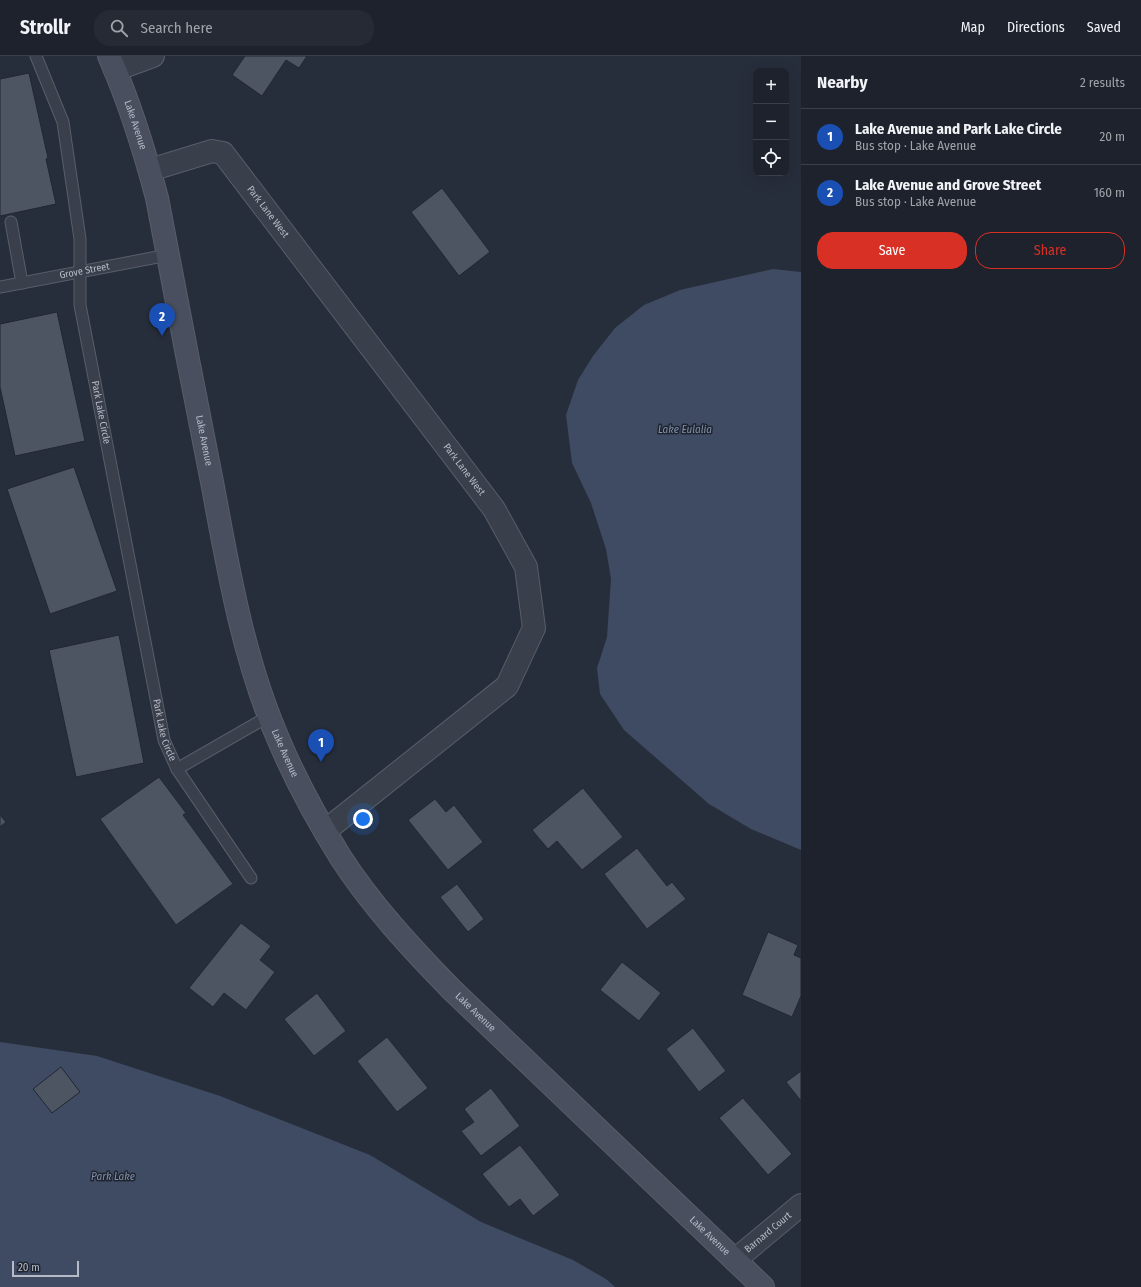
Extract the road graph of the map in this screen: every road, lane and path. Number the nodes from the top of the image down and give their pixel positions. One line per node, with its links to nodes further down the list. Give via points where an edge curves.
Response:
1 (36, 56): 7 (lane, Park Lake Circle, via 63,122 80,239)
2 (153, 56): 3 (street)
3 (112, 63): 4 (main road, Lake Avenue)
4 (150, 170): 6 (main road, Lake Avenue); 12 (street, Park Lane West, via 212,151 223,153 494,509 526,567 534,628 508,686)
5 (12, 222): 8 (lane)
6 (168, 255): 7 (lane, Grove Street); 10 (main road, Lake Avenue, via 231,583 248,653)
7 (80, 272): 8 (lane, Grove Street); 11 (lane, Park Lake Circle, via 80,304 164,740)
8 (22, 282): 9 (lane, Grove Street)
9 (0, 286)
10 (269, 716): 11 (lane, Park Lake Circle); 12 (main road, Lake Avenue, via 294,774)
11 (177, 769): 13 (lane, Park Lake Circle)
12 (325, 832): 15 (main road, Lake Avenue, via 361,886 421,959)
13 (251, 878)
14 (801, 1205): 15 (street, Barnard Court)
15 (735, 1260): 16 (main road, Lake Avenue)
16 (763, 1287)

